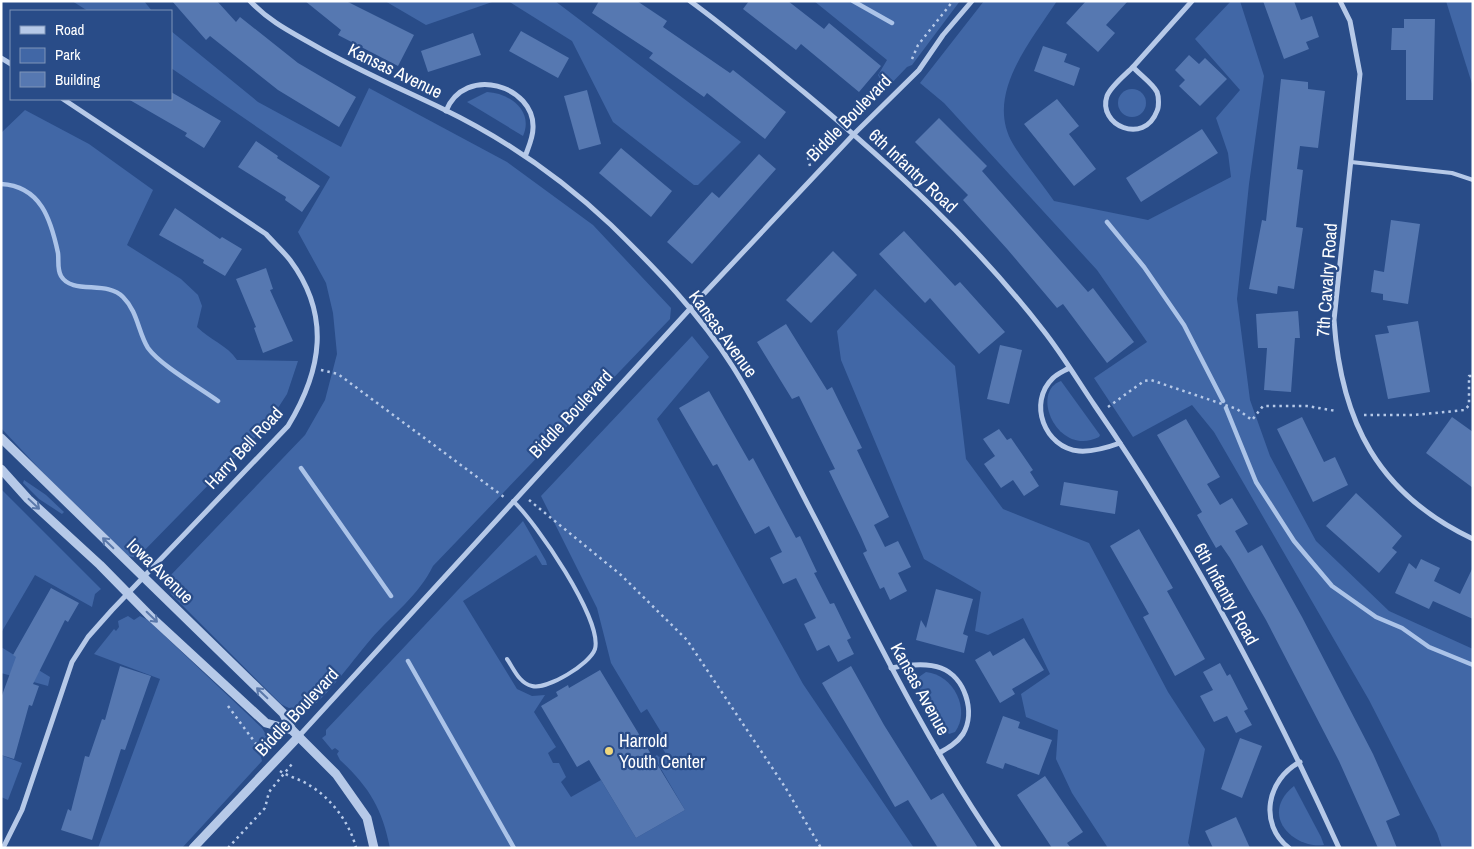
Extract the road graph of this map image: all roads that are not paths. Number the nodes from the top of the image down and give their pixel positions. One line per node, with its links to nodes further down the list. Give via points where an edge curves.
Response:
1 (250, 1): 8 (street, Kansas Avenue, via 267,18 357,70)
2 (690, 1): 9 (street, 6th Infantry Road)
3 (972, 1): 9 (street, Biddle Boulevard, via 943,35 920,70)
4 (1192, 1): 6 (street)
5 (1340, 1): 11 (street, 7th Cavalry Road, via 1350,21 1360,74)
6 (1133, 67): 6 (street, via 1108,95 1106,105 1118,126 1132,130 1144,128 1154,119 1159,107 1157,93)
7 (65, 100): 20 (street, Harry Bell Road, via 266,234 290,259 303,281 319,337 314,369 304,399 288,426)
8 (446, 111): 10 (street, Kansas Avenue); 10 (street, via 450,99 462,89 485,82 500,87 522,100 531,115 533,129)
9 (854, 134): 13 (street, Biddle Boulevard); 14 (street, 6th Infantry Road, via 930,204 990,268 1043,331)
10 (526, 154): 13 (street, Kansas Avenue, via 608,223)
11 (1350, 162): 12 (lane, via 1452,173); 19 (street, 7th Cavalry Road, via 1334,320 1336,360 1346,396 1358,429 1375,460 1400,490 1426,513)
12 (1473, 180)
13 (690, 309): 18 (street, Biddle Boulevard); 23 (street, Kansas Avenue, via 732,364 761,414)
14 (1068, 368): 16 (street, 6th Infantry Road); 16 (street, via 1053,378 1042,396 1040,417 1048,434 1063,446 1079,451)
15 (1, 438): 20 (street, Iowa Avenue, one-way to 15)
16 (1120, 443): 26 (street, 6th Infantry Road, via 1221,609)
17 (1, 469): 21 (street, Iowa Avenue, one-way to 21)
18 (513, 501): 22 (lane, via 554,552 595,631 595,649 587,662 546,686 522,682); 24 (street, Biddle Boulevard)
19 (1473, 539)
20 (144, 577): 21 (street, Harry Bell Road); 24 (street, Iowa Avenue, one-way to 20, via 283,714)
21 (128, 594): 24 (street, Iowa Avenue, one-way to 24, via 266,723); 27 (street, Harry Bell Road, via 88,637 72,662 22,810)
22 (507, 658)
23 (891, 668): 25 (street, Kansas Avenue); 25 (street, via 919,664 941,668 964,688 968,721 963,734 952,746)
24 (296, 733): 28 (street, Biddle Boulevard); 29 (street, Iowa Avenue, via 336,774 367,818)
25 (939, 752): 30 (street, Kansas Avenue, via 969,805)
26 (1300, 762): 31 (street, via 1289,767 1271,794 1269,813 1273,830); 32 (street, 6th Infantry Road)
27 (3, 848)
28 (193, 848)
29 (374, 848)
30 (999, 848)
31 (1289, 848)
32 (1339, 848)

